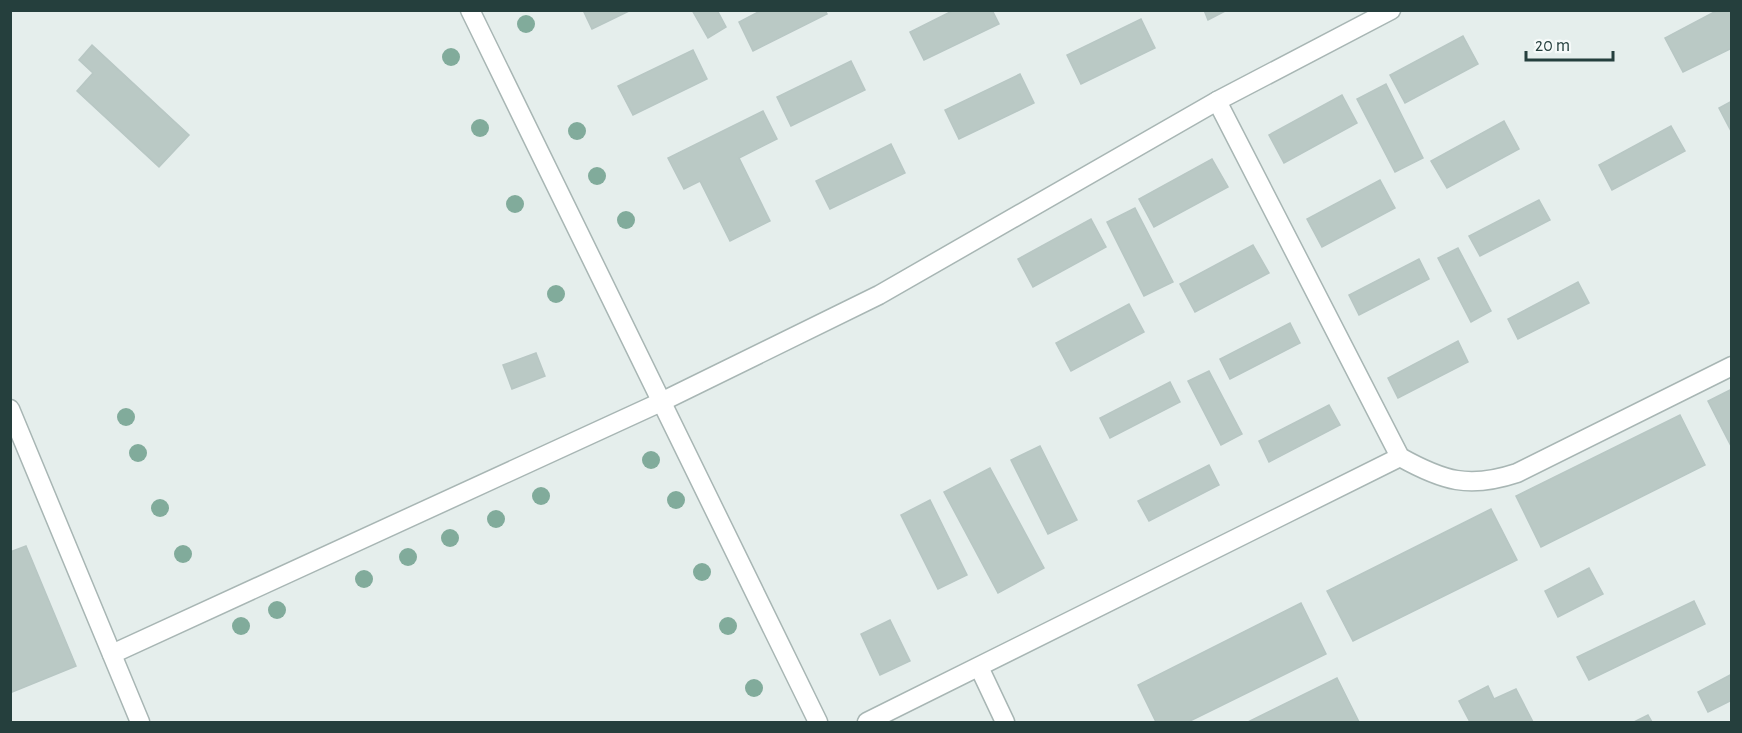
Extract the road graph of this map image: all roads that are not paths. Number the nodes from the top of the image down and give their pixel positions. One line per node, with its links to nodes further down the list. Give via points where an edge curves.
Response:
1 (470, 10): 5 (lane)
2 (1391, 10): 3 (lane)
3 (1217, 101): 5 (lane, via 879,296); 7 (lane)
4 (1731, 366): 7 (lane, via 1517,473 1491,482 1456,481)
5 (661, 402): 8 (lane); 11 (lane)
6 (10, 409): 8 (lane)
7 (1400, 457): 9 (lane)
8 (112, 654): 10 (lane)
9 (979, 667): 12 (lane); 13 (lane)
10 (140, 723)
11 (818, 723)
12 (867, 723)
13 (1005, 723)

